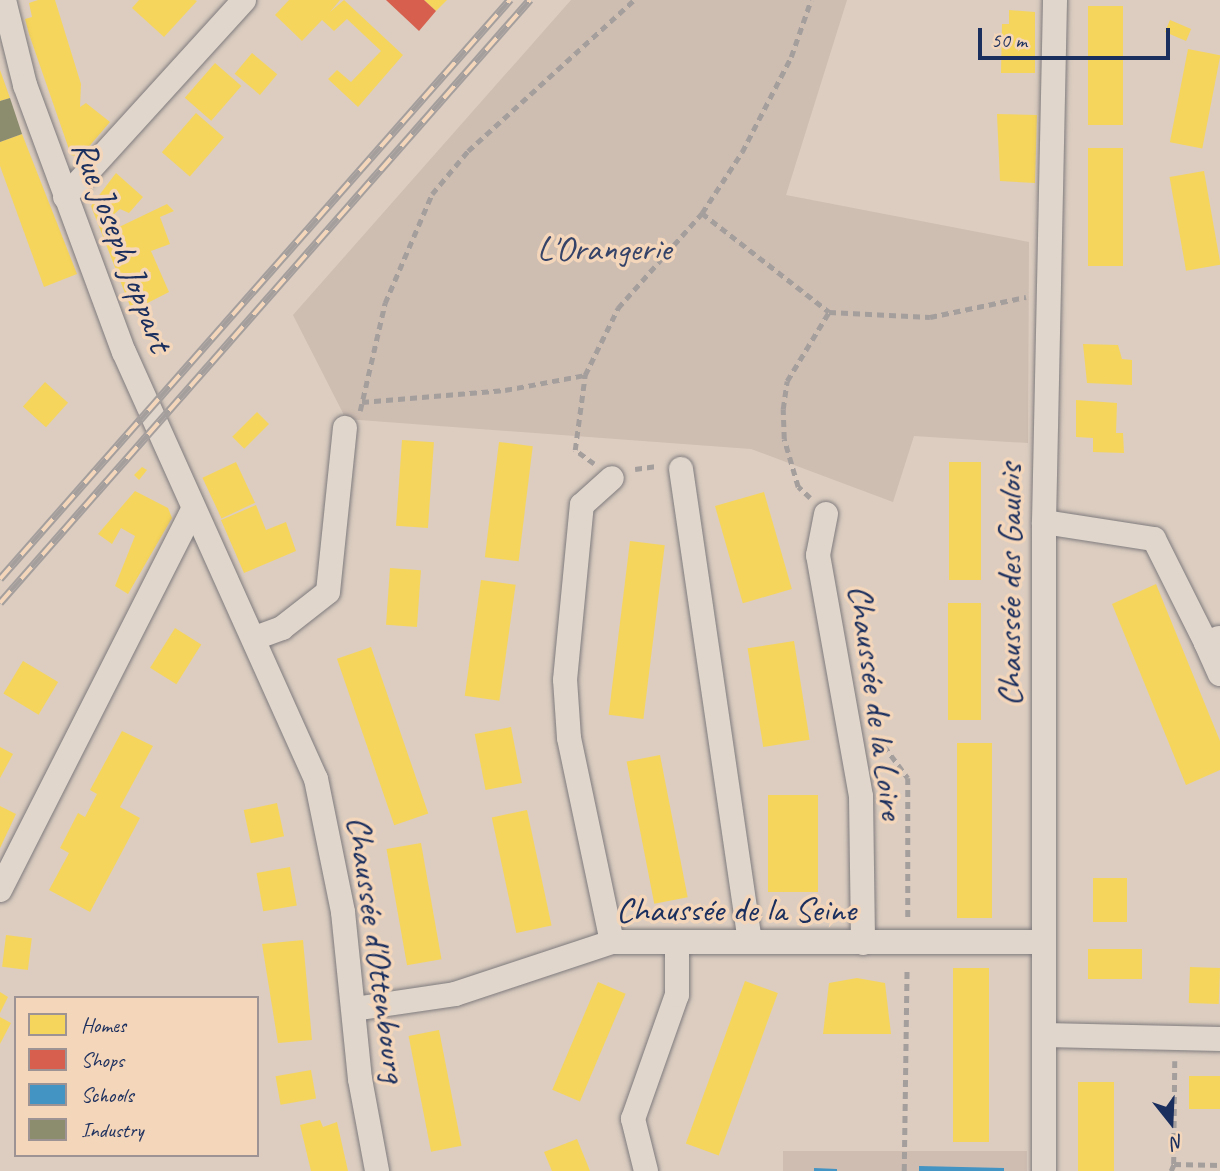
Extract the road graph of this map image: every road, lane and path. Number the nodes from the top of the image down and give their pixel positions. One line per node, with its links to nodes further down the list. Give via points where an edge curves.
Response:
1 (244, 0): 6 (street)
2 (634, 0): 11 (path, via 468,151 432,194 386,303)
3 (811, 0): 7 (path, via 791,57)
4 (1055, 0): 8 (street, Chaussée des Gaulois)
5 (4, 13): 6 (street, Rue Joseph Joppart)
6 (65, 197): 15 (street, Rue Joseph Joppart)
7 (702, 212): 9 (path); 10 (path, via 641,277)
8 (1050, 304): 9 (path, via 1005,298 896,320); 17 (street, Chaussée des Gaulois)
9 (829, 312): 16 (path, via 787,381 783,409 798,487)
10 (585, 375): 11 (path, via 505,390); 14 (path, via 575,450)
11 (362, 402): 12 (path, via 358,418)
12 (345, 429): 18 (street, via 328,592 282,628)
13 (681, 469): 14 (path, via 648,465); 22 (street)
14 (612, 478): 23 (street, via 582,505 565,680 569,738)
15 (193, 510): 18 (street, Chaussée d'Ottenbourg); 21 (street)
16 (826, 514): 26 (street, Chaussée de la Loire, via 818,555 861,796)
17 (1044, 522): 19 (street, via 1154,539); 25 (street, Chaussée des Gaulois)
18 (255, 638): 27 (street, Chaussée d'Ottenbourg, via 316,779 335,860)
19 (1213, 640): 20 (street)
20 (1220, 674)
21 (0, 890)
22 (750, 940): 24 (street, Chaussée de la Seine); 26 (street, Chaussée de la Seine)
23 (612, 942): 24 (street, Chaussée de la Seine); 27 (street, Chaussée de la Seine, via 455,994)
24 (677, 942): 35 (street, via 677,995 634,1119)
25 (1044, 942): 26 (street, Chaussée de la Seine); 28 (street, Chaussée des Gaulois)
26 (863, 943)
27 (354, 1009): 34 (street, Chaussée d'Ottenbourg)
28 (1045, 1035): 29 (street); 37 (street, Chaussée des Gaulois)
29 (1175, 1038): 30 (street); 32 (path)
30 (1220, 1039)
31 (905, 1151): 36 (path)
32 (1174, 1164): 33 (path); 38 (path)
33 (1220, 1165)
34 (377, 1171)
35 (646, 1171)
36 (904, 1171)
37 (1044, 1171)
38 (1171, 1171)

